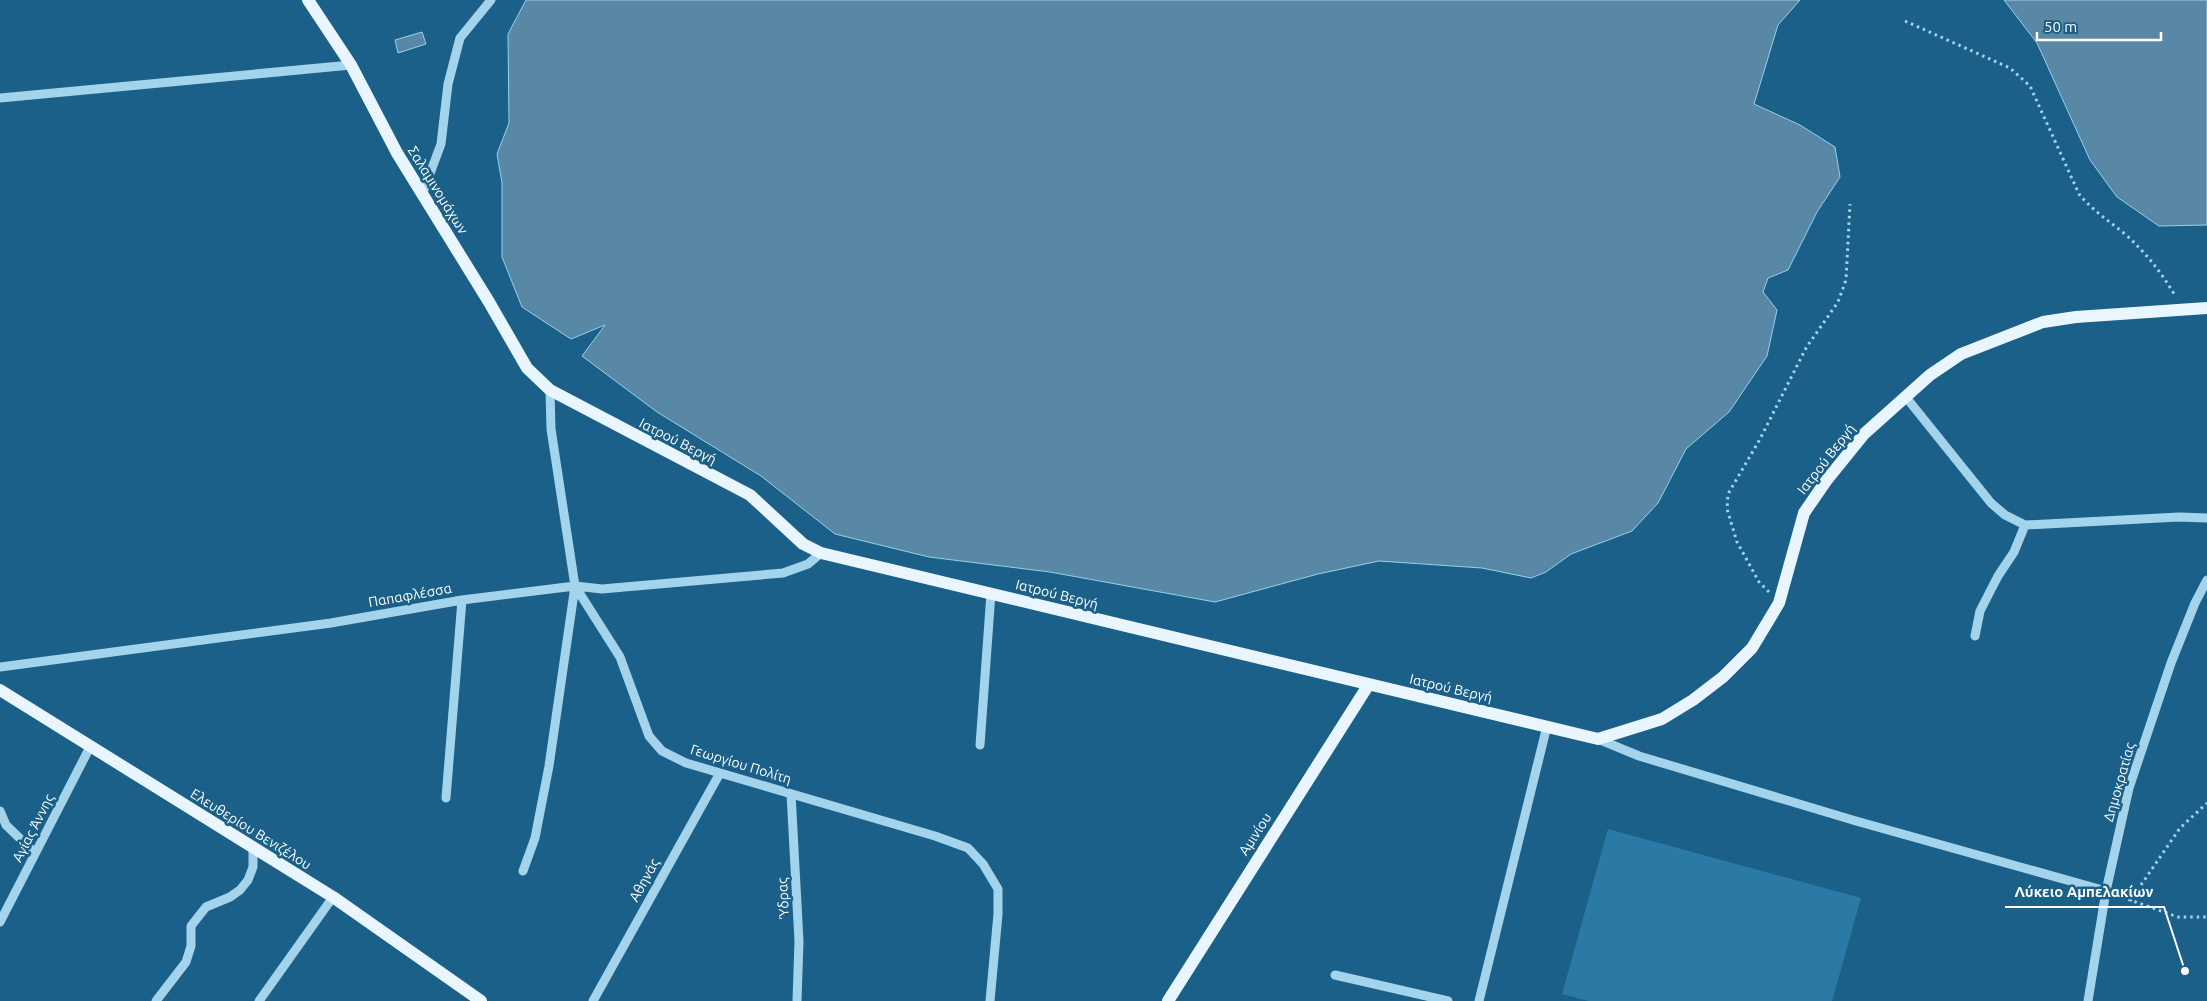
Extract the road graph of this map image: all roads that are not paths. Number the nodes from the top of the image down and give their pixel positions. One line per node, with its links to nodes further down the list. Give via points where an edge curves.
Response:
1 (308, 0): 3 (main road, Σαλαμινομάχων)
2 (491, 0): 5 (street, via 460,38 448,84 441,144)
3 (351, 66): 4 (street); 5 (main road, Σαλαμινομάχων)
4 (0, 98)
5 (422, 195): 7 (main road, Σαλαμινομάχων, via 527,368)
6 (2207, 308): 8 (main road, Ιατρού Βεργή, via 2043,322 1961,354)
7 (550, 390): 11 (main road, Ιατρού Βεργή, via 750,495 803,544); 13 (street, Γεωργίου Πολίτη, via 551,429)
8 (1905, 396): 10 (street, via 1991,503); 21 (main road, Ιατρού Βεργή, via 1864,434 1804,513 1779,603 1752,648 1723,677 1662,720)
9 (2207, 518): 10 (street)
10 (2025, 525): 16 (street, via 2014,552 1980,611)
11 (821, 553): 13 (street, Παπαφλέσσα, via 808,564 782,573 602,589); 14 (main road, Ιατρού Βεργή)
12 (2207, 580): 31 (street, Δημοκρατίας, via 2172,663 2129,788)
13 (574, 586): 15 (street, Παπαφλέσσα); 24 (street, Γεωργίου Πολίτη, via 620,657 649,736 662,751 686,763); 30 (street, via 536,838)
14 (991, 593): 18 (main road, Ιατρού Βεργή); 22 (street)
15 (462, 600): 17 (street, Παπαφλέσσα, via 331,623); 26 (street)
16 (1975, 636)
17 (0, 667)
18 (1368, 684): 20 (main road, Ιατρού Βεργή); 41 (main road, Αμινίου)
19 (0, 690): 23 (main road, Ελευθερίου Βενιζέλου)
20 (1547, 726): 21 (main road, Ιατρού Βεργή); 43 (street)
21 (1598, 739): 31 (street, via 1639,756 1856,821)
22 (980, 745)
23 (90, 747): 28 (main road, Ελευθερίου Βενιζέλου); 29 (street, Αγίας Άννης)
24 (720, 772): 25 (street, Γεωργίου Πολίτη); 38 (street, Αθηνάς)
25 (791, 794): 39 (street, Ύδρας, via 799,941); 40 (street, Γεωργίου Πολίτη, via 968,848 983,864 998,889)
26 (446, 798)
27 (0, 811): 29 (street, via 6,825)
28 (252, 848): 32 (main road, Ελευθερίου Βενιζέλου); 35 (street, via 253,867 248,880 230,898 206,907 191,926 191,946 186,962)
29 (35, 853): 33 (street, Αγίας Άννης)
30 (523, 872)
31 (2106, 891): 44 (street, Δημοκρατίας)
32 (333, 897): 36 (street); 37 (main road, Ελευθερίου Βενιζέλου)
33 (0, 922)
34 (1335, 975): 42 (street)
35 (156, 1001)
36 (259, 1001)
37 (481, 1001)
38 (593, 1001)
39 (797, 1001)
40 (990, 1001)
41 (1168, 1001)
42 (1448, 1001)
43 (1479, 1001)
44 (2088, 1001)

